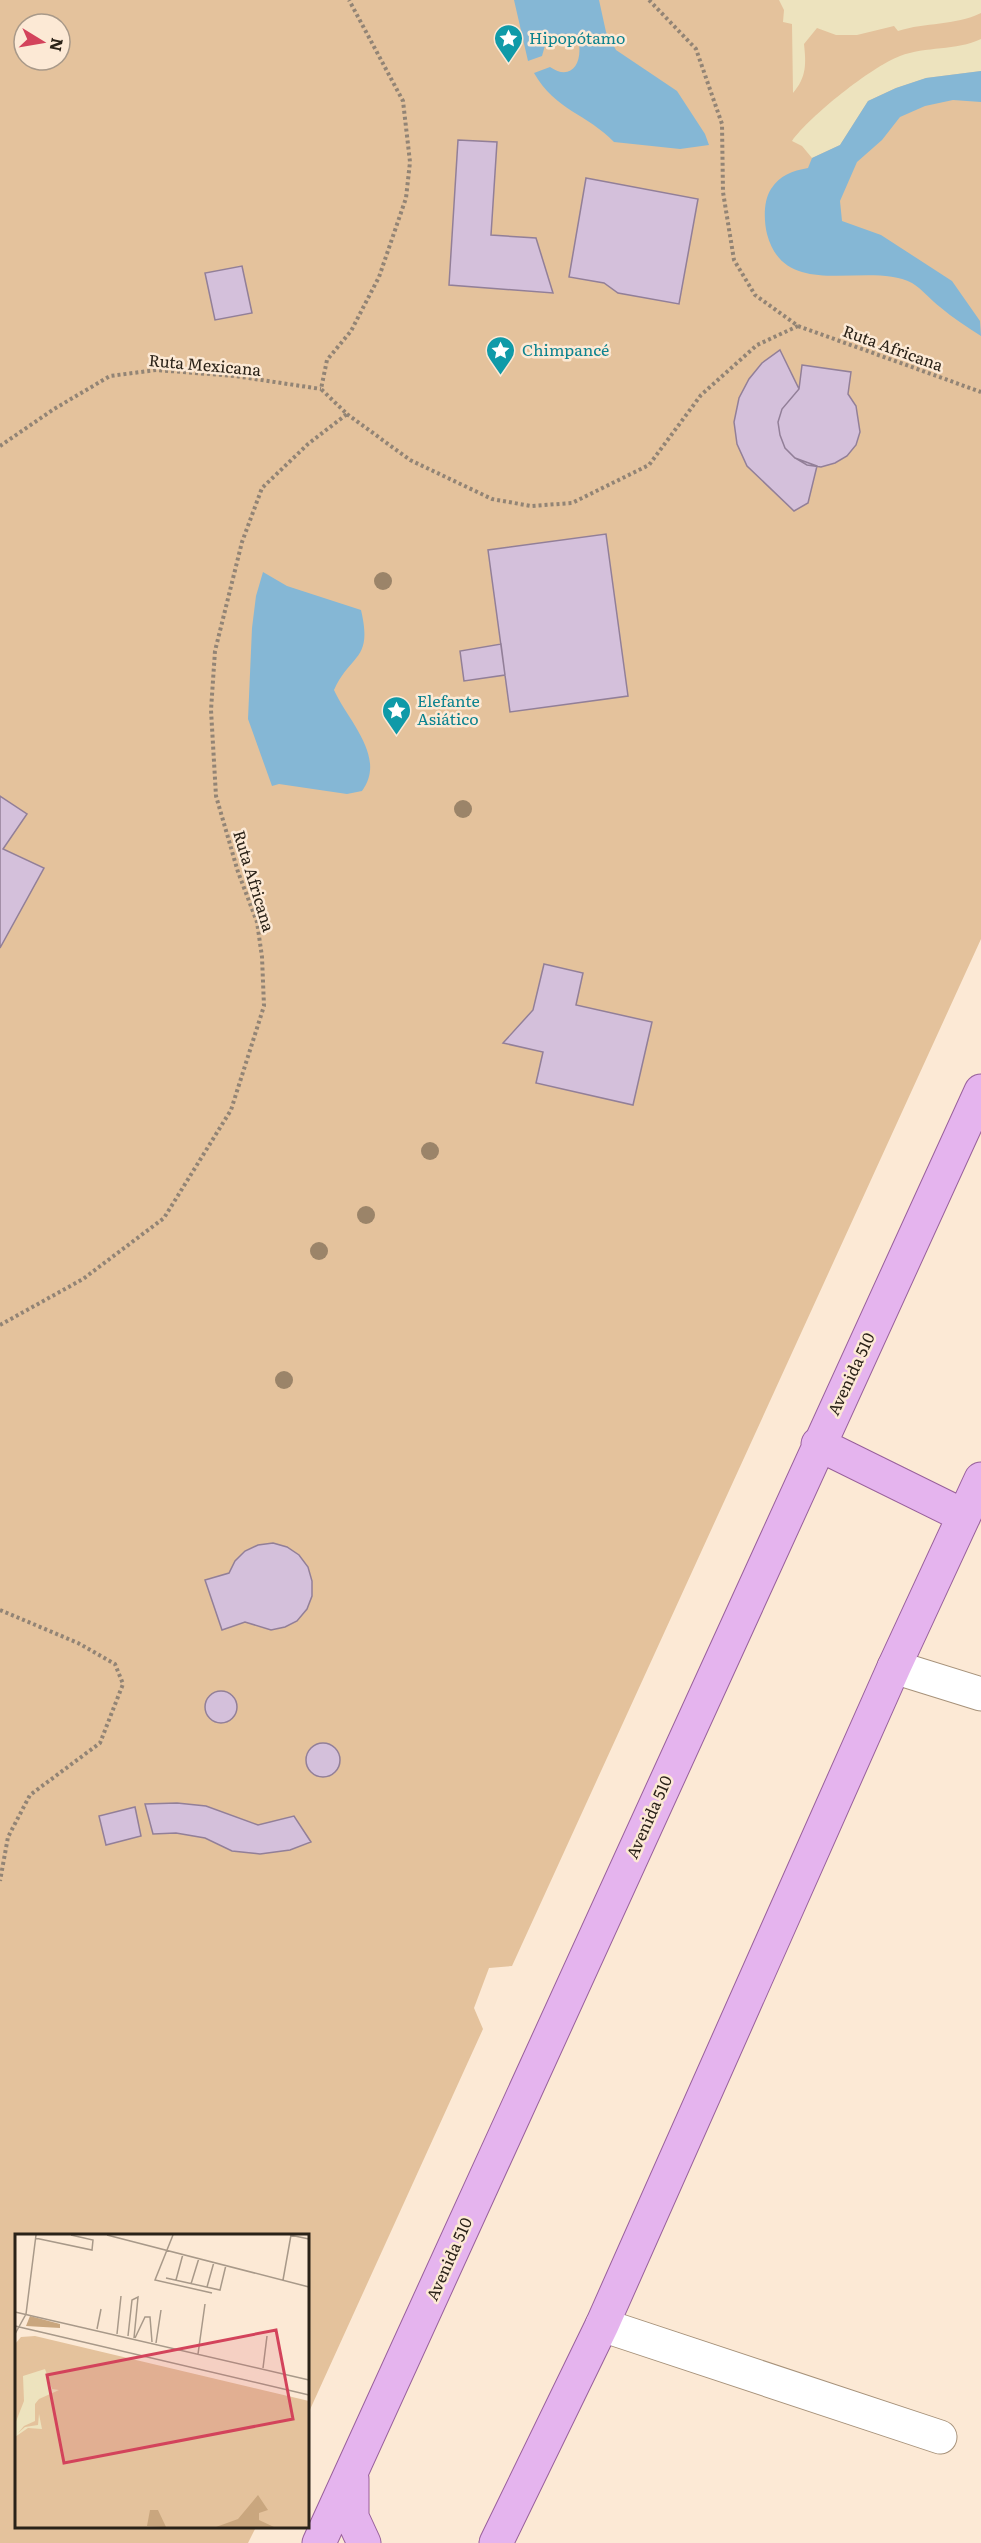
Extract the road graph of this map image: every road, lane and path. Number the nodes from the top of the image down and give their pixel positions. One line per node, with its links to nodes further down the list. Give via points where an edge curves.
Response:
1 (349, 0): 4 (path, via 403,101 410,162 406,198 379,276 351,331 327,360)
2 (649, 0): 3 (path, Ruta Africana, via 696,49 722,124 723,192 734,260 755,295)
3 (798, 326): 5 (path, Ruta Africana); 6 (path, via 757,345 701,395 649,465 572,503 531,506 492,499 410,460)
4 (321, 389): 6 (path); 7 (path, Ruta Mexicana, via 235,376 156,370 110,376)
5 (981, 392)
6 (347, 414): 9 (path, Ruta Africana, via 262,488 242,542 215,651 211,710 216,796 257,921 264,1006 231,1110 164,1218 82,1279)
7 (0, 446)
8 (981, 1091): 10 (main road, Avenida 510)
9 (0, 1325)
10 (818, 1444): 12 (main road); 19 (main road, Avenida 510)
11 (981, 1479): 12 (main road)
12 (964, 1516): 14 (main road)
13 (0, 1610): 16 (path, via 78,1643 115,1664 123,1684 100,1743 30,1795 8,1837)
14 (894, 1667): 15 (lane); 17 (main road)
15 (981, 1694)
16 (0, 1881)
17 (602, 2325): 18 (lane); 22 (main road)
18 (940, 2437)
19 (351, 2474): 20 (main road, Avenida 510); 21 (main road, via 352,2517)
20 (320, 2543)
21 (364, 2543)
22 (496, 2543)

